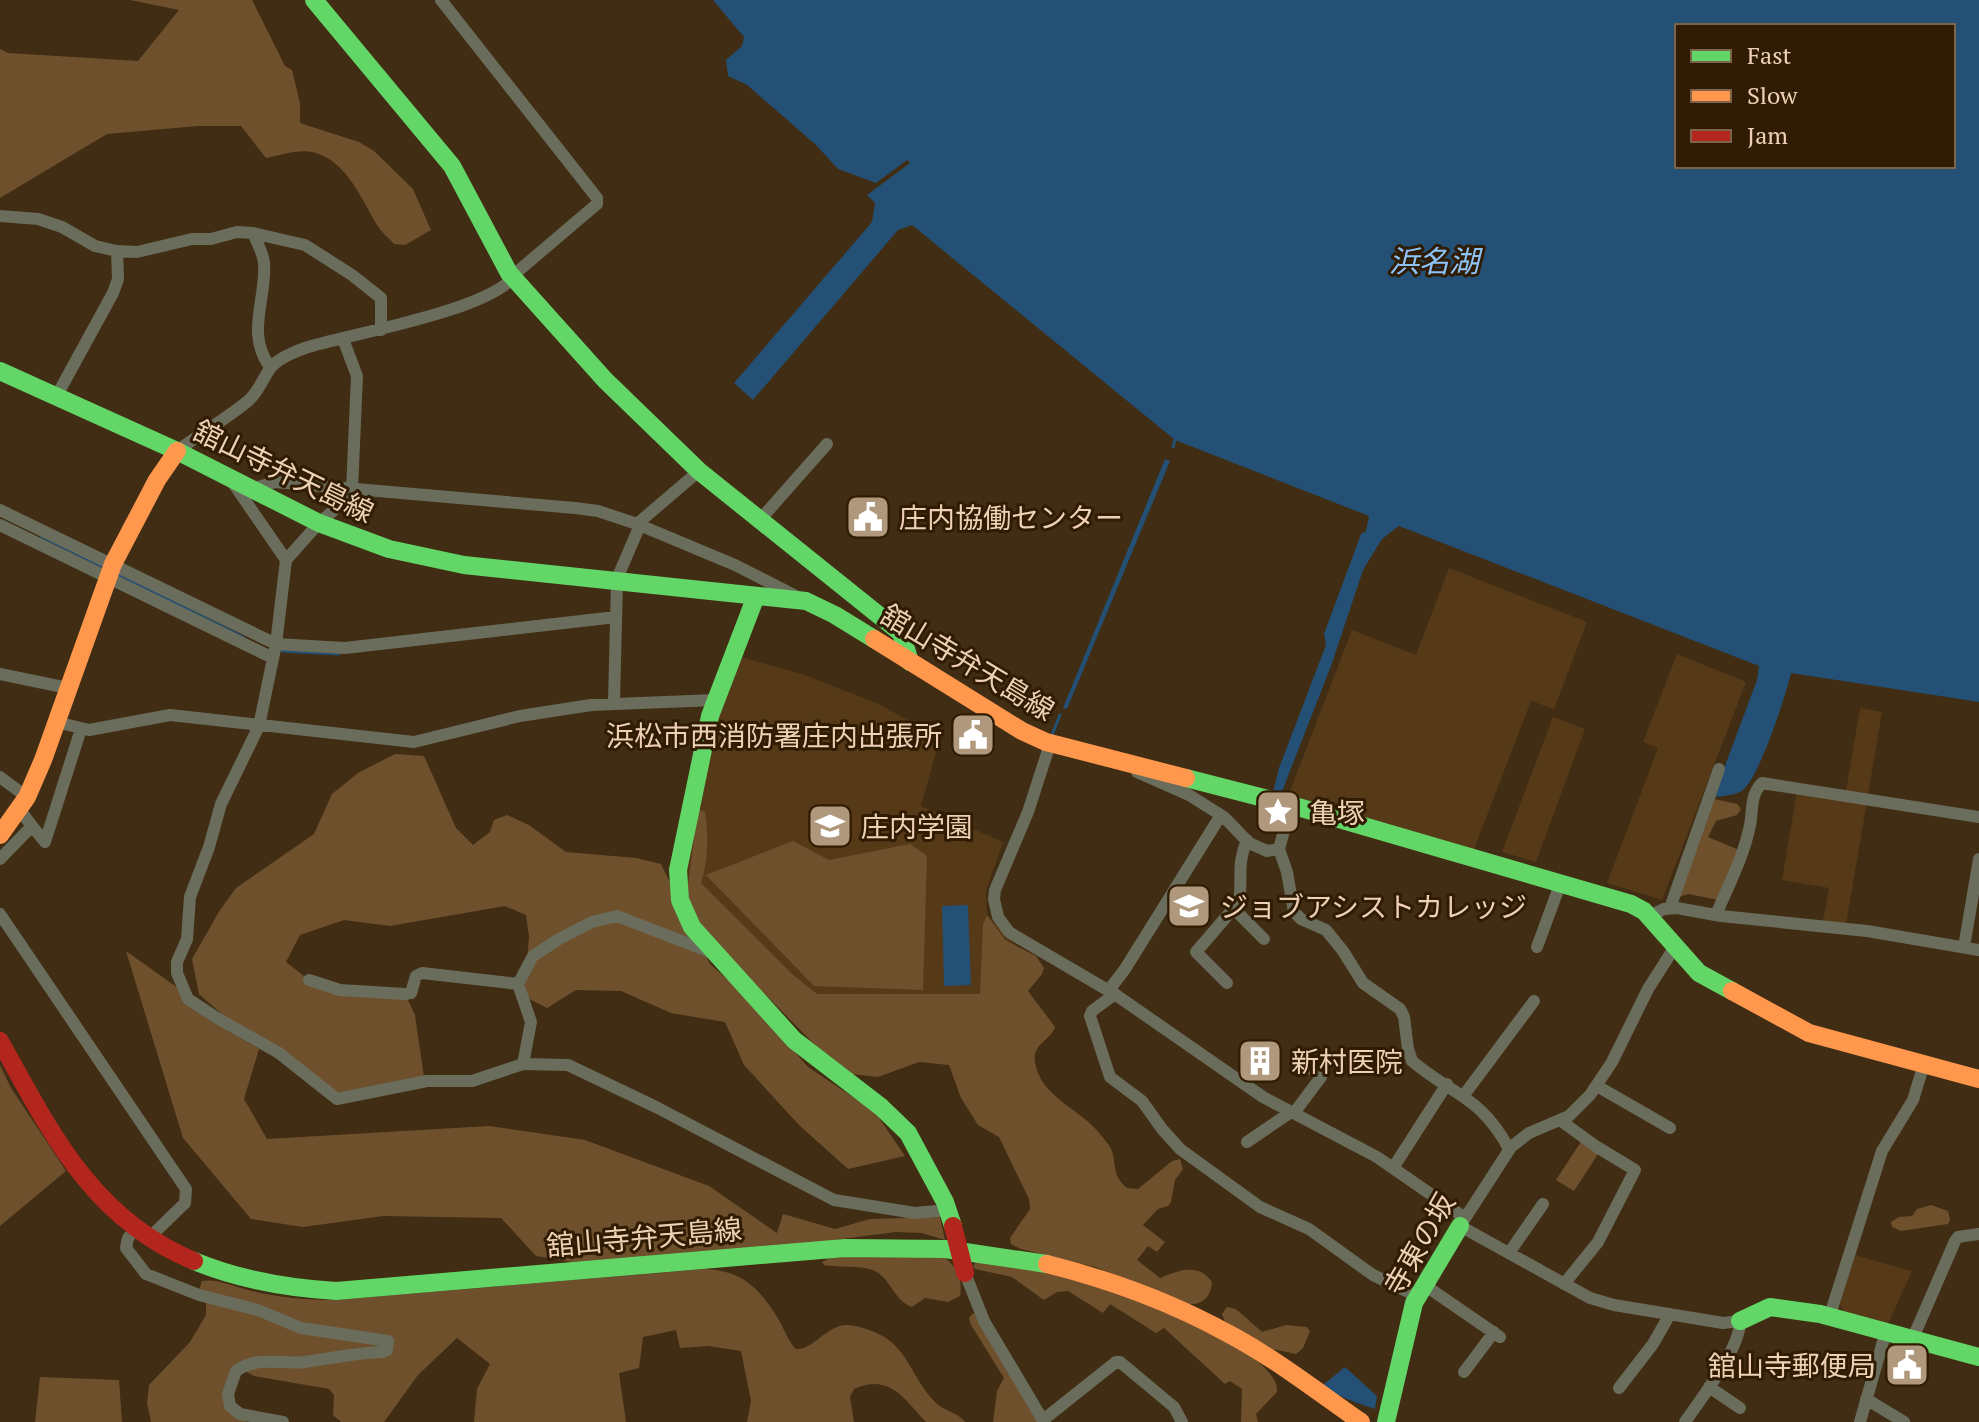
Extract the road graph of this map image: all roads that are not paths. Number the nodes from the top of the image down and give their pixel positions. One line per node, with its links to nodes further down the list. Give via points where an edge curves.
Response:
1 (314, 0): 6 (main road, via 452,166)
2 (441, 0): 6 (street, via 597,198 597,204)
3 (0, 216): 5 (street, via 38,219)
4 (253, 233): 5 (street); 7 (street, via 305,245 352,275 381,298); 9 (street, via 264,261 259,341)
5 (117, 251): 11 (street, via 113,293)
6 (513, 279): 7 (street, via 490,294); 14 (main road, via 605,380)
7 (381, 330): 8 (street)
8 (343, 339): 9 (street, via 303,349); 17 (street, via 357,376)
9 (270, 367): 13 (street, via 250,399)
10 (1, 373): 11 (main road, 舘山寺弁天島線)
11 (56, 397): 13 (main road, 舘山寺弁天島線)
12 (827, 444): 19 (street)
13 (177, 451): 15 (main road, 舘山寺弁天島線); 24 (main road)
14 (699, 471): 19 (main road); 22 (street)
15 (230, 477): 16 (main road, 舘山寺弁天島線); 23 (street)
16 (252, 489): 17 (street, via 275,482); 20 (main road, 舘山寺弁天島線)
17 (352, 490): 20 (street); 22 (street, via 587,509)
18 (0, 510): 24 (street)
19 (759, 521): 31 (main road, via 901,633)
20 (319, 523): 23 (street); 25 (main road, 舘山寺弁天島線, via 365,542 439,561)
21 (0, 525): 24 (street)
22 (638, 525): 25 (street); 27 (street)
23 (286, 560): 29 (street)
24 (110, 571): 29 (street); 30 (street); 33 (main road)
25 (616, 581): 26 (main road, 舘山寺弁天島線); 28 (street)
26 (756, 596): 27 (main road, 舘山寺弁天島線); 34 (main road)
27 (806, 601): 31 (main road, 舘山寺弁天島線)
28 (616, 617): 29 (street, via 345,648); 35 (street)
29 (276, 644): 30 (street)
30 (273, 658): 37 (street)
31 (910, 662): 39 (main road, 舘山寺弁天島線)
32 (0, 674): 33 (street)
33 (68, 688): 36 (main road)
34 (715, 700): 35 (street); 64 (main road, via 677,880 687,919)
35 (614, 702): 37 (street, via 520,716 414,742)
36 (56, 722): 38 (street); 43 (main road)
37 (259, 726): 38 (street, via 170,715); 72 (street, via 221,804 190,897 187,939 177,962 188,999 279,1053 337,1099 427,1081 472,1081)
38 (81, 729): 47 (street, via 45,842)
39 (1050, 744): 42 (main road, 舘山寺弁天島線); 68 (street, via 995,890 995,909 1009,932)
40 (1719, 769): 54 (street)
41 (0, 777): 43 (street)
42 (1176, 782): 44 (main road, 舘山寺弁天島線); 45 (street)
43 (23, 803): 47 (street); 48 (main road)
44 (1291, 805): 50 (street); 53 (main road, 舘山寺弁天島線)
45 (1221, 815): 49 (street); 68 (street)
46 (1979, 817): 57 (street, via 1762,783)
47 (32, 826): 51 (street)
48 (0, 835)
49 (1247, 840): 50 (street, via 1267,851); 55 (street, via 1240,855 1240,898)
50 (1279, 849): 75 (street, via 1294,912 1326,930 1363,983 1400,1009 1412,1061)
51 (0, 859)
52 (1979, 859): 62 (street)
53 (1561, 882): 58 (main road, 舘山寺弁天島線, via 1631,904); 61 (street)
54 (1670, 908): 57 (street); 58 (street)
55 (1234, 909): 59 (street); 66 (street, via 1196,952)
56 (0, 914): 87 (street, via 186,1189 185,1203)
57 (1716, 915): 62 (street)
58 (1649, 916): 60 (main road, 舘山寺弁天島線)
59 (1264, 939)
60 (1676, 945): 73 (main road, 舘山寺弁天島線, via 1707,978 1809,1033); 76 (street)
61 (1537, 947)
62 (1964, 947): 63 (street)
63 (1979, 950)
64 (716, 954): 67 (street, via 617,916 592,922 533,956); 85 (main road, via 803,1049 895,1119 918,1149)
65 (309, 980): 67 (street, via 340,990 405,994 411,993 422,973)
66 (1227, 983)
67 (518, 984): 72 (street, via 531,1022)
68 (1112, 992): 78 (street); 92 (street, via 1090,1016 1107,1072 1142,1101 1174,1143 1260,1207 1309,1229 1373,1275)
69 (1534, 1001): 77 (street)
70 (0, 1041): 87 (main road, 舘山寺弁天島線, via 67,1158 99,1196)
71 (1299, 1063): 78 (street, via 1321,1077)
72 (523, 1064): 85 (street, via 580,1070 834,1200)
73 (1924, 1064): 74 (main road, 舘山寺弁天島線); 94 (street, via 1913,1100 1882,1151)
74 (1979, 1079)
75 (1447, 1084): 77 (street); 83 (street)
76 (1597, 1086): 79 (street); 80 (street)
77 (1464, 1095): 82 (street, via 1487,1116)
78 (1293, 1113): 81 (street); 83 (street)
79 (1561, 1121): 82 (street, via 1529,1133); 91 (street, via 1635,1170 1598,1242)
80 (1670, 1128)
81 (1247, 1142)
82 (1509, 1149): 86 (street, 寺東の坂)
83 (1393, 1168): 86 (street)
84 (1543, 1204): 89 (street)
85 (950, 1218): 90 (main road, bridge)
86 (1462, 1222): 89 (street); 92 (main road, 寺東の坂)
87 (143, 1233): 105 (street, via 128,1238 126,1248 146,1274 301,1328 388,1341 383,1352 299,1362 268,1360 236,1371 228,1394 234,1411); 107 (main road, 舘山寺弁天島線, via 239,1279 328,1291 857,1247 995,1253 1092,1275 1186,1311 1262,1354)
88 (1979, 1234): 97 (street, via 1955,1241)
89 (1509, 1253): 91 (street)
90 (965, 1273): 104 (street, via 984,1321)
91 (1564, 1284): 93 (street, via 1598,1301)
92 (1420, 1290): 99 (street, via 1497,1334); 108 (main road, 寺東の坂, via 1407,1324)
93 (1670, 1314): 95 (street); 101 (street)
94 (1830, 1315): 95 (main road, via 1770,1307); 96 (main road)
95 (1740, 1321): 100 (street, via 1739,1336)
96 (1886, 1331): 97 (main road); 102 (street)
97 (1913, 1338): 98 (main road)
98 (1979, 1357)
99 (1464, 1372)
100 (1709, 1387): 103 (street); 109 (street)
101 (1619, 1388)
102 (1866, 1399): 110 (street); 111 (street)
103 (1740, 1408)
104 (1044, 1421): 106 (street, via 1120,1362 1174,1407)
105 (283, 1422)
106 (1182, 1422)
107 (1361, 1422)
108 (1386, 1422)
109 (1685, 1422)
110 (1860, 1422)
111 (1904, 1422)

